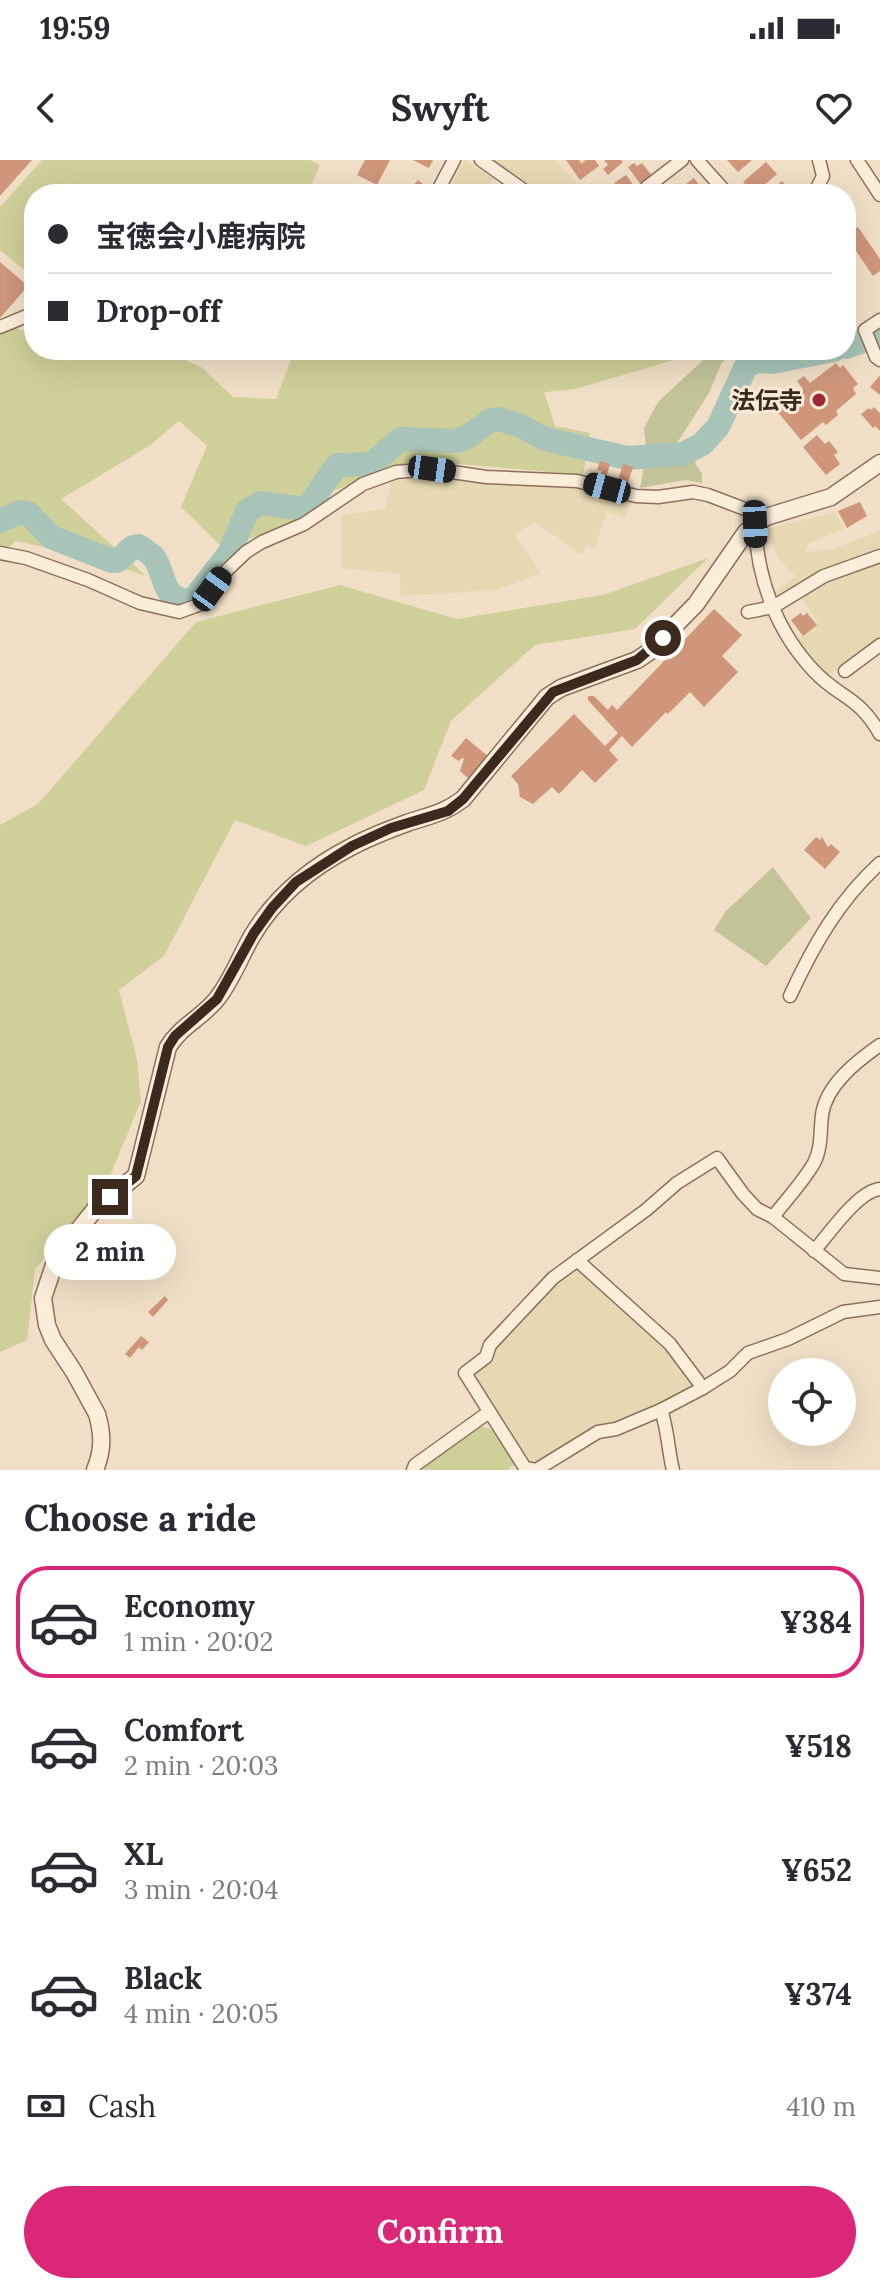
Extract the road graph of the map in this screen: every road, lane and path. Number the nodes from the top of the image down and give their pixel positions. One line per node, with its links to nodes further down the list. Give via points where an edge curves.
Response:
1 (454, 160): 8 (street)
2 (481, 160): 9 (street)
3 (682, 160): 10 (street)
4 (697, 160): 11 (street)
5 (819, 160): 12 (street)
6 (860, 160): 7 (street); 13 (street)
7 (880, 181)
8 (441, 184)
9 (515, 184)
10 (651, 184)
11 (719, 184)
12 (819, 184)
13 (880, 195)
14 (24, 317): 16 (street)
15 (880, 320): 17 (street, via 865,330)
16 (0, 327)
17 (880, 360)
18 (880, 463): 19 (street, via 831,497)
19 (760, 521): 20 (street, via 693,492 636,496 577,481 432,469 396,472 363,484 304,524 246,552 201,604 179,612); 22 (street, via 756,554); 39 (street, via 739,540 696,604 649,652 553,692 448,811 352,846 296,882 254,933 217,999 175,1036 164,1060 136,1176 96,1208 72,1238 55,1262 43,1298 53,1340 97,1414 103,1444)
20 (0, 553)
21 (880, 556): 22 (street, via 824,576)
22 (773, 607): 23 (street); 26 (street, via 786,635 814,671 861,706)
23 (748, 612)
24 (880, 645): 25 (street)
25 (845, 671)
26 (880, 734)
27 (880, 863): 28 (street, via 827,925)
28 (790, 996)
29 (880, 1045): 31 (street, via 830,1090 815,1161)
30 (880, 1189): 32 (street, via 855,1204)
31 (773, 1217): 32 (street); 33 (street, via 757,1209 717,1158)
32 (814, 1251): 34 (street, via 844,1274)
33 (577, 1260): 36 (street, via 670,1344); 38 (street, via 553,1278 490,1345 486,1357 465,1373)
34 (880, 1278)
35 (880, 1307): 36 (street, via 843,1312 748,1353)
36 (703, 1388): 37 (street)
37 (661, 1410): 38 (street, via 598,1432 536,1470 525,1468); 41 (street)
38 (489, 1412): 40 (street)
39 (95, 1470)
40 (413, 1470)
41 (673, 1470)

